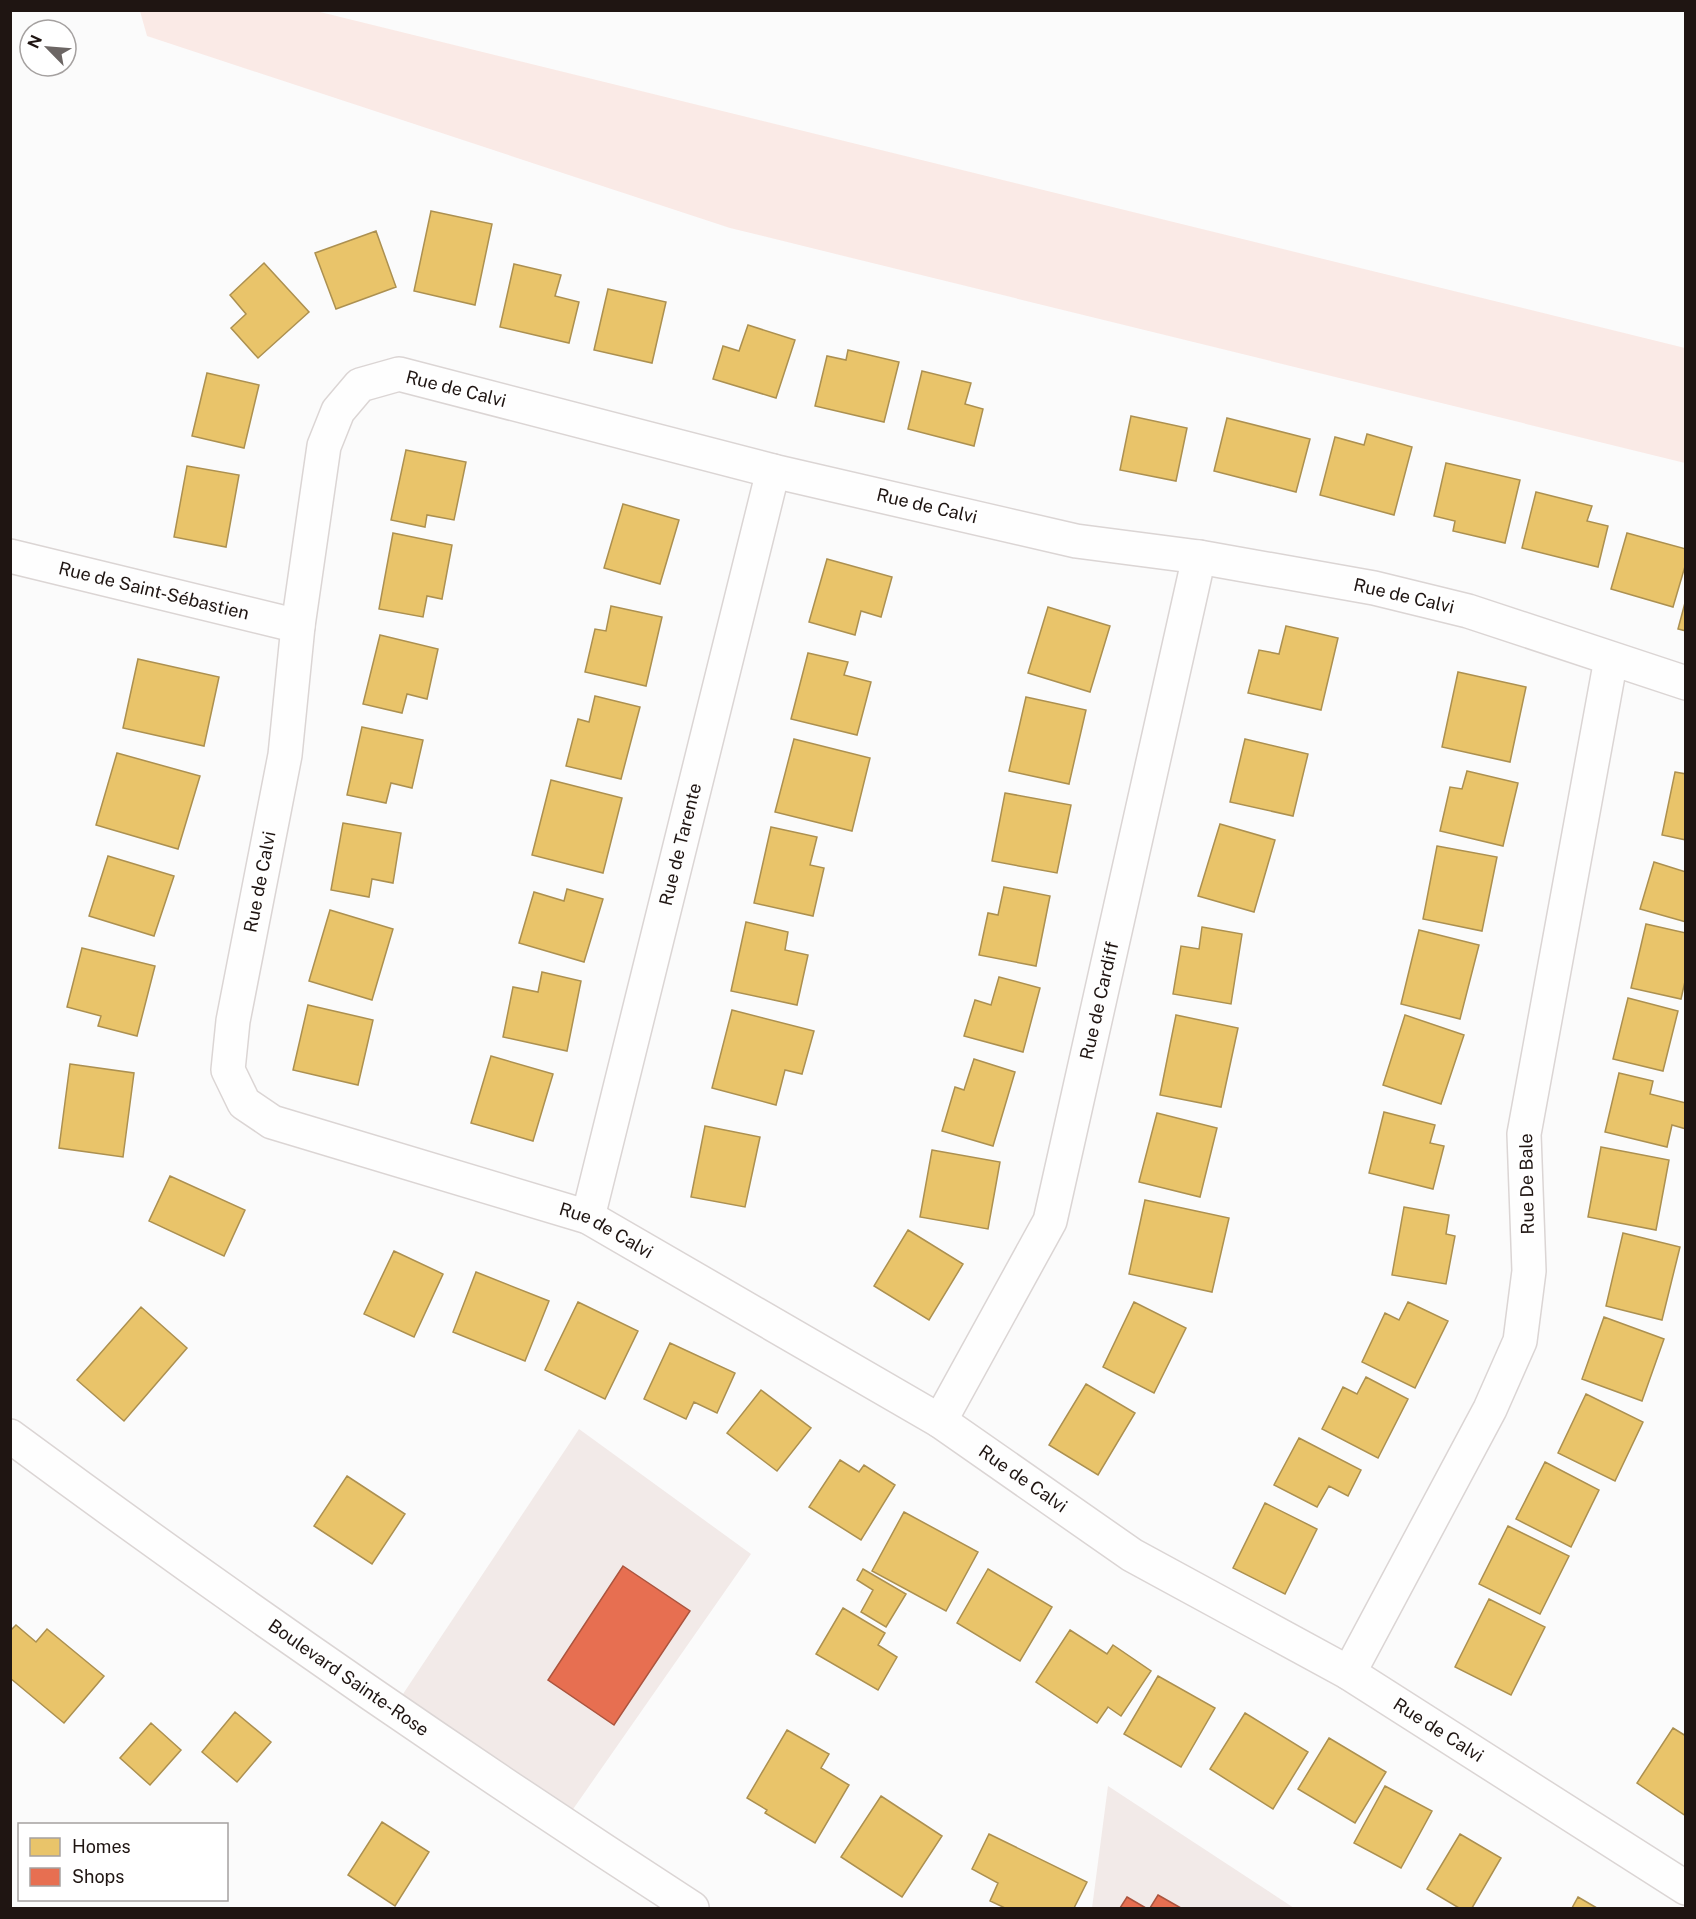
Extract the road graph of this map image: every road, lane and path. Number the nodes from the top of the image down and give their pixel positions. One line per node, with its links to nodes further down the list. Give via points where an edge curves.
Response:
1 (773, 471): 3 (street, Rue de Calvi, via 1076,541); 4 (street, Rue de Calvi, via 399,374 360,385 338,411 324,446); 7 (street, Rue de Tarente)
2 (10, 556): 4 (street, Rue de Saint-Sébastien)
3 (1199, 557): 5 (street, Rue de Calvi, via 1374,588 1468,610); 8 (street, Rue de Cardiff, via 1050,1221)
4 (297, 626): 7 (street, Rue de Calvi, via 285,755 233,1021 228,1070 244,1103 272,1122)
5 (1611, 659): 6 (street, Rue de Calvi); 10 (street, Rue De Bale, via 1524,1134 1529,1271 1520,1341 1490,1409)
6 (1686, 683)
7 (588, 1217): 8 (street, Rue de Calvi)
8 (940, 1421): 10 (street, Rue de Calvi, via 1132,1554)
9 (10, 1436): 12 (street, Boulevard Sainte-Rose, via 368,1691)
10 (1349, 1673): 11 (street, Rue de Calvi)
11 (1686, 1888)
12 (692, 1908)

